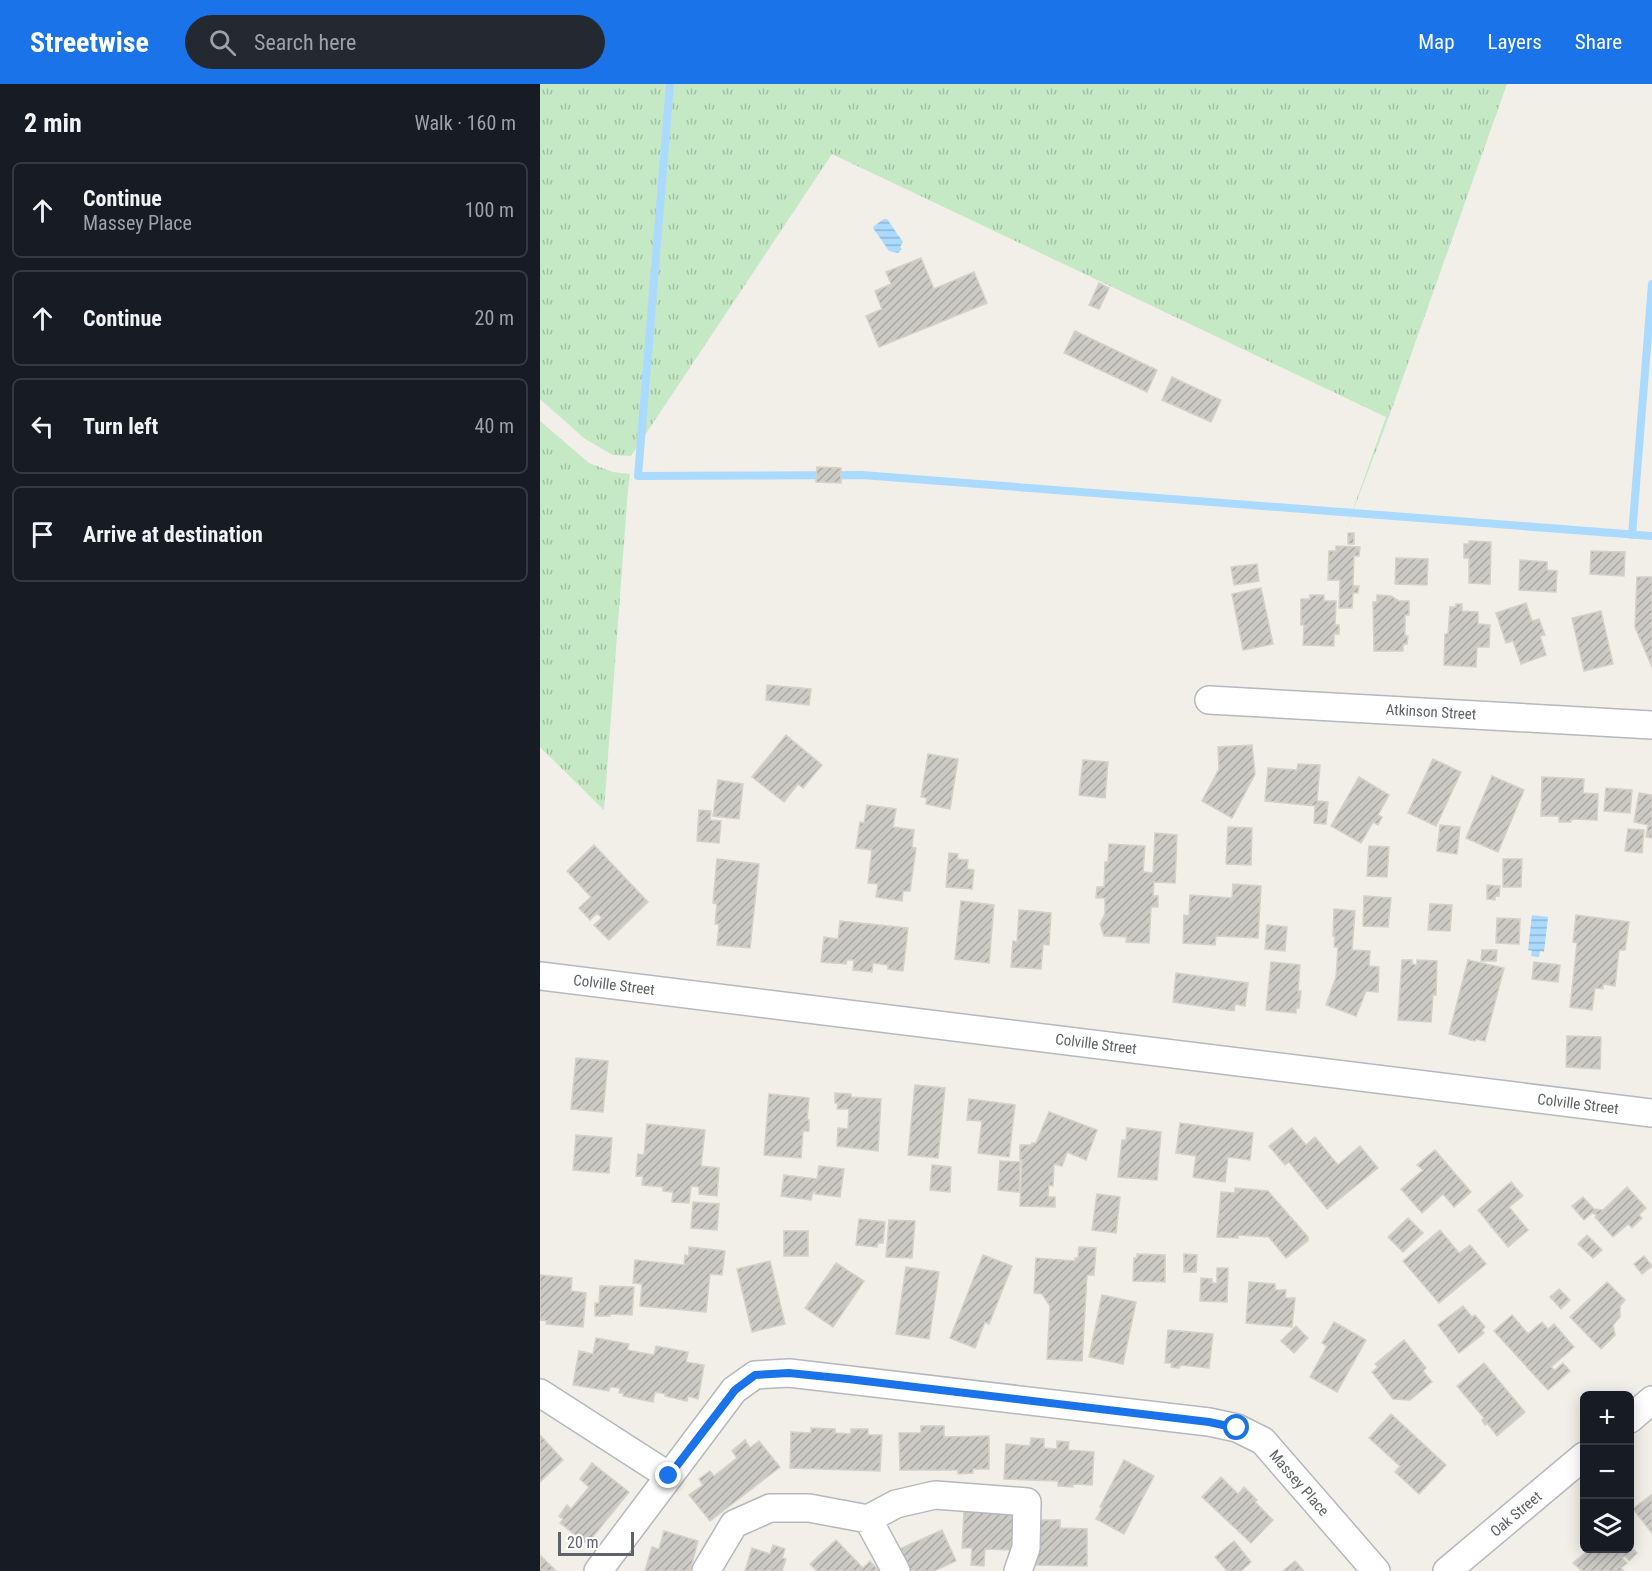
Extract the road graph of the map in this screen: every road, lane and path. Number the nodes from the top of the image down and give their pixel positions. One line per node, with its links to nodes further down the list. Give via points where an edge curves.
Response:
1 (1209, 700): 2 (street, Atkinson Street)
2 (1652, 725)
3 (540, 976): 4 (street, Colville Street)
4 (1652, 1113)
5 (540, 1394): 9 (street)
6 (1652, 1400): 7 (street)
7 (1634, 1415)
8 (1580, 1459): 16 (street, Oak Street)
9 (669, 1476): 11 (street, Massey Place); 15 (street, Massey Place, via 735,1390 755,1375 789,1373 848,1379 1209,1422 1237,1428 1263,1442)
10 (868, 1519): 12 (street, via 810,1508 770,1508 734,1524); 13 (street); 14 (street, via 896,1504 935,1495 1028,1502 1026,1548)
11 (598, 1571)
12 (706, 1571)
13 (896, 1571)
14 (1018, 1571)
15 (1376, 1571)
16 (1447, 1571)

